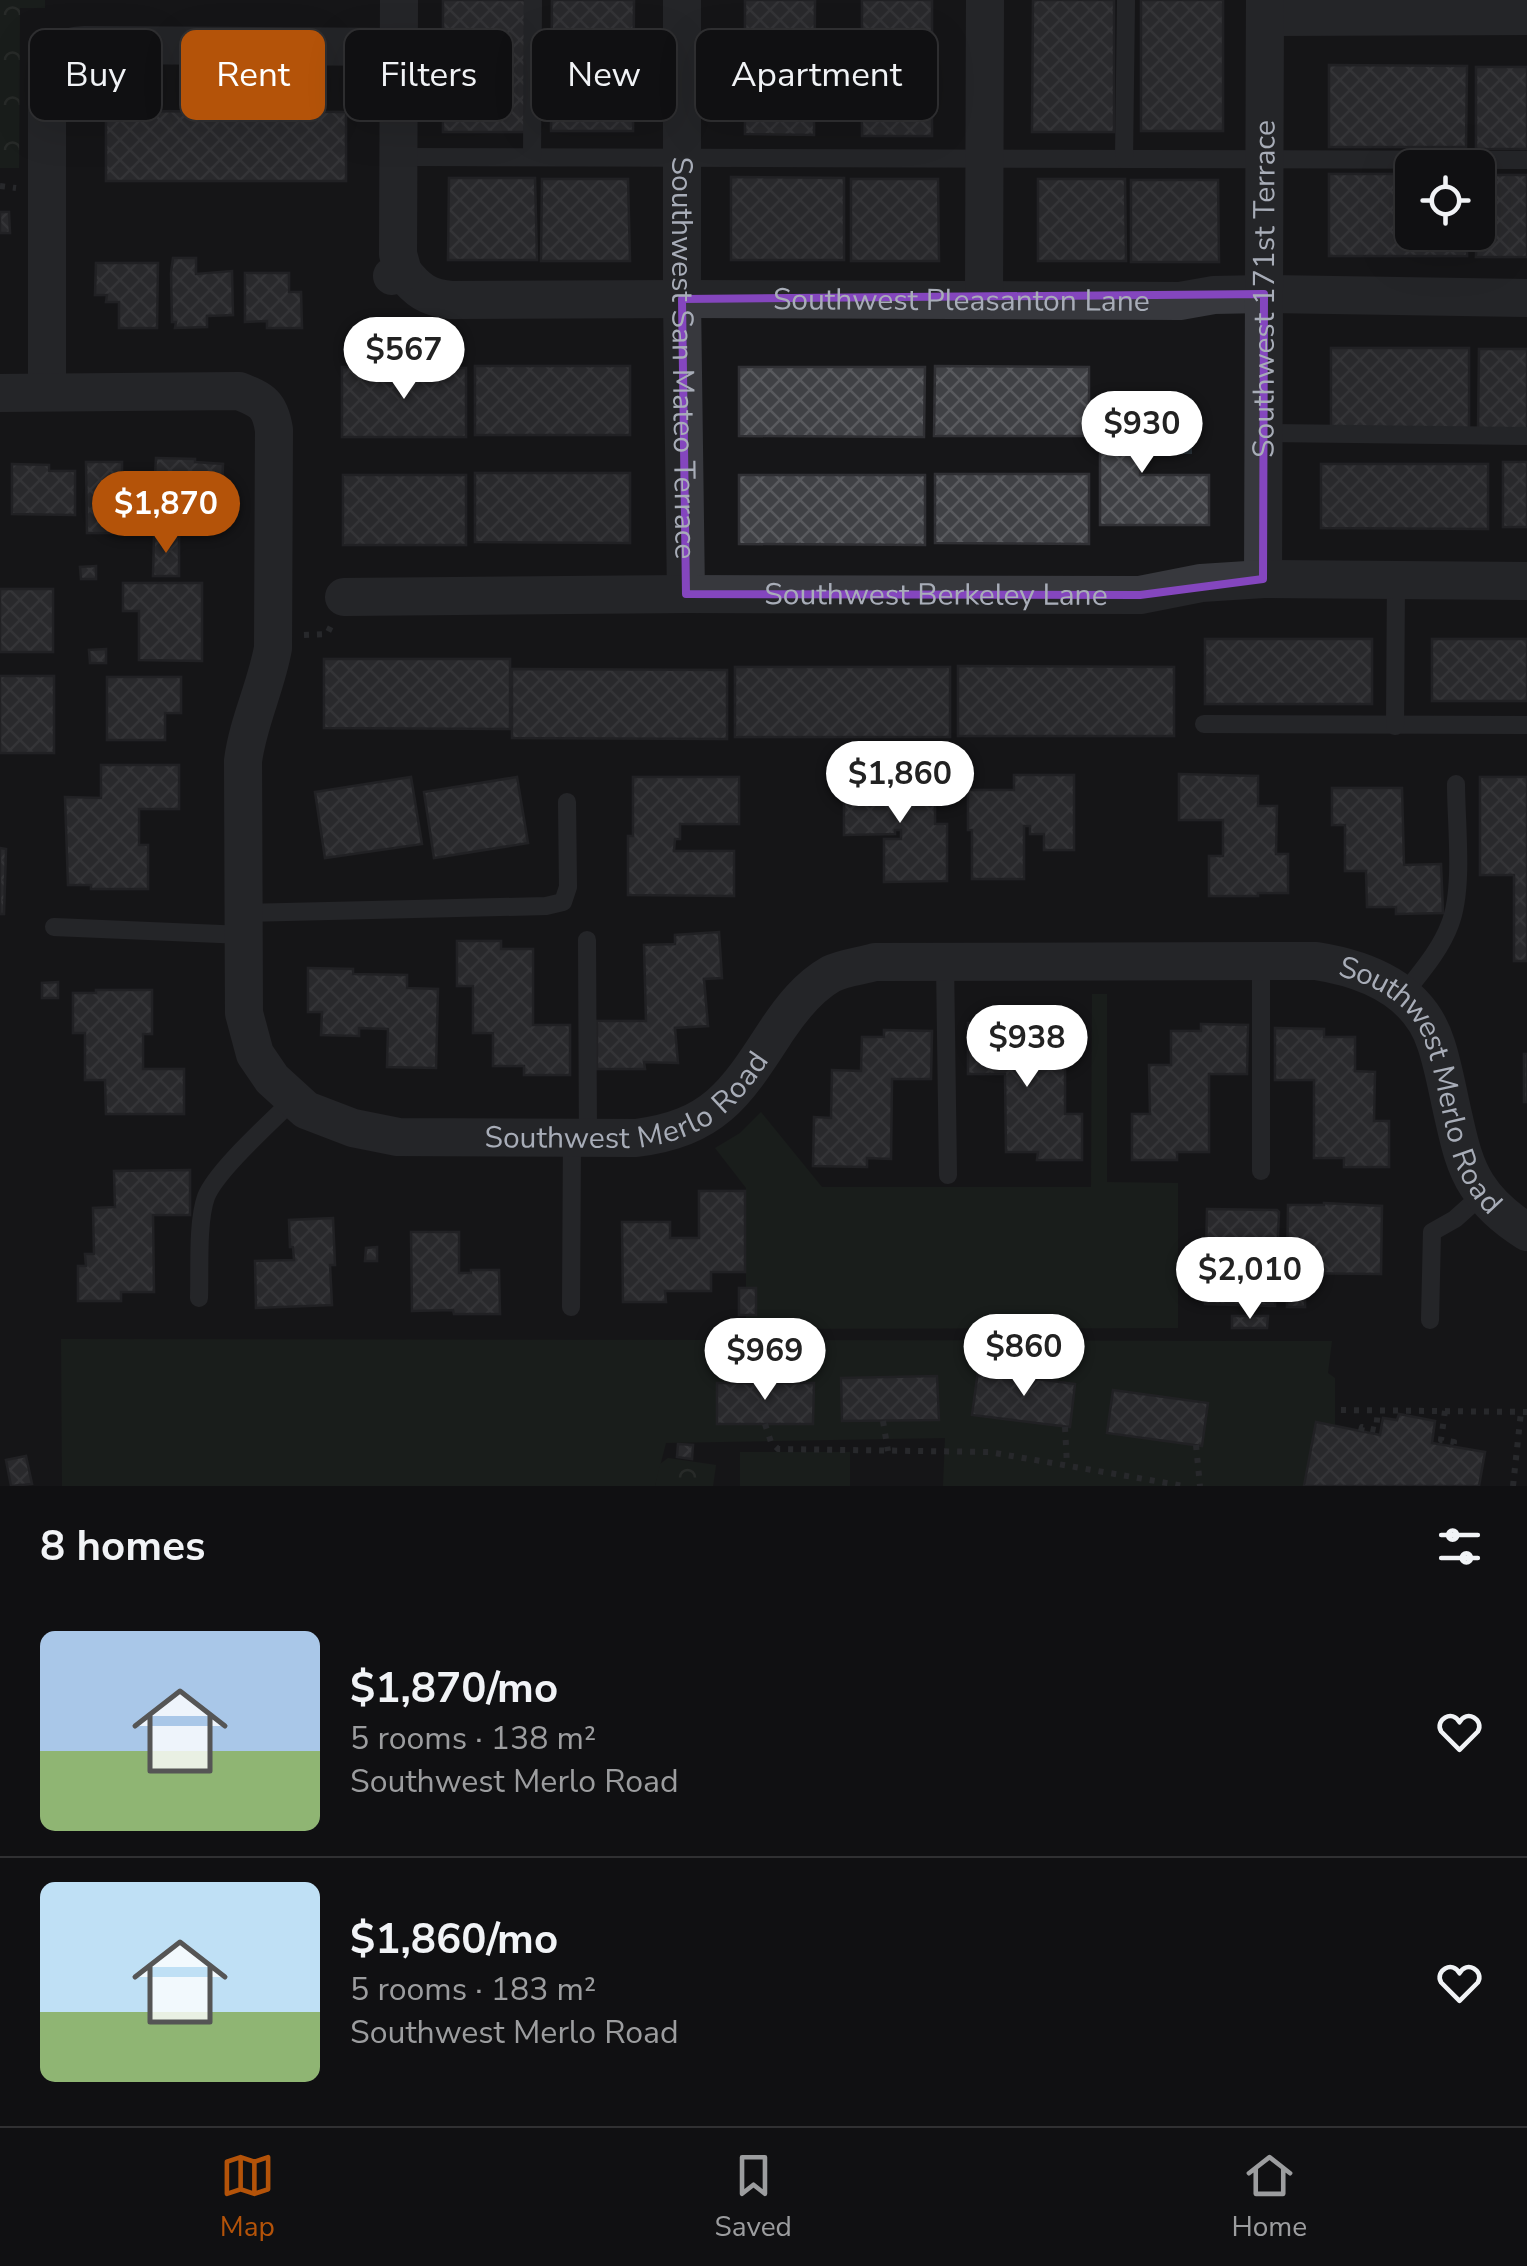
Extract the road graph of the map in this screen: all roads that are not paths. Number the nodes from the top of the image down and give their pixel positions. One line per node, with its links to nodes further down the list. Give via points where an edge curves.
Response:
1 (399, 0): 8 (street)
2 (533, 0): 12 (lane)
3 (682, 0): 13 (street, Southwest San Mateo Terrace)
4 (985, 0): 14 (street)
5 (1126, 0): 15 (lane)
6 (1266, 9): 7 (street); 16 (street, Southwest 171st Terrace)
7 (1527, 16)
8 (398, 30)
9 (345, 47): 22 (street, via 58,50 46,74)
10 (397, 120): 11 (street)
11 (397, 157): 12 (lane); 20 (street, Southwest Pleasanton Lane, via 398,274 428,296)
12 (532, 157): 13 (lane)
13 (682, 157): 14 (lane); 20 (street, Southwest San Mateo Terrace)
14 (985, 158): 15 (lane); 21 (street)
15 (1124, 159): 16 (lane)
16 (1264, 160): 17 (lane); 18 (street, Southwest 171st Terrace)
17 (1527, 160)
18 (1264, 294): 19 (street, Southwest Pleasanton Lane); 21 (street, Southwest Pleasanton Lane, via 1180,301); 24 (street, Southwest 171st Terrace)
19 (1527, 298)
20 (682, 299): 21 (street, Southwest Pleasanton Lane); 29 (street, Southwest San Mateo Terrace)
21 (984, 299)
22 (47, 392): 23 (street); 36 (street, Southwest Merlo Road, via 239,391 269,408 273,648 243,760)
23 (0, 393)
24 (1263, 433): 25 (lane); 26 (street, Southwest 171st Terrace)
25 (1527, 436)
26 (1263, 580): 27 (street, Southwest Berkeley Lane); 29 (street, Southwest Berkeley Lane, via 1140,595)
27 (1396, 580): 28 (street, Southwest Berkeley Lane); 33 (lane)
28 (1527, 581)
29 (686, 594): 30 (street, Southwest Berkeley Lane)
30 (344, 597)
31 (1204, 724): 33 (lane)
32 (1527, 725): 33 (lane)
33 (1395, 726)
34 (1456, 784): 41 (lane, via 1452,922)
35 (567, 802): 36 (lane, via 568,887 562,902)
36 (244, 924): 37 (lane); 42 (street, Southwest Merlo Road, via 244,1013 255,1054)
37 (54, 927)
38 (587, 940): 43 (lane)
39 (1260, 961): 40 (street, Southwest Merlo Road); 41 (street, Southwest Merlo Road, via 1349,966); 44 (lane)
40 (945, 962): 43 (street, Southwest Merlo Road, via 876,962 832,974 802,996 741,1085 694,1124 636,1138); 45 (lane)
41 (1403, 996): 46 (street, Southwest Merlo Road, via 1436,1041 1463,1156)
42 (294, 1099): 43 (street, Southwest Merlo Road, via 353,1128 398,1138); 48 (lane, via 206,1198)
43 (580, 1138): 49 (lane)
44 (1260, 1171)
45 (948, 1175)
46 (1484, 1193): 47 (street, Southwest Merlo Road); 50 (lane, via 1432,1232)
47 (1527, 1232)
48 (199, 1298)
49 (571, 1307)
50 (1430, 1320)

